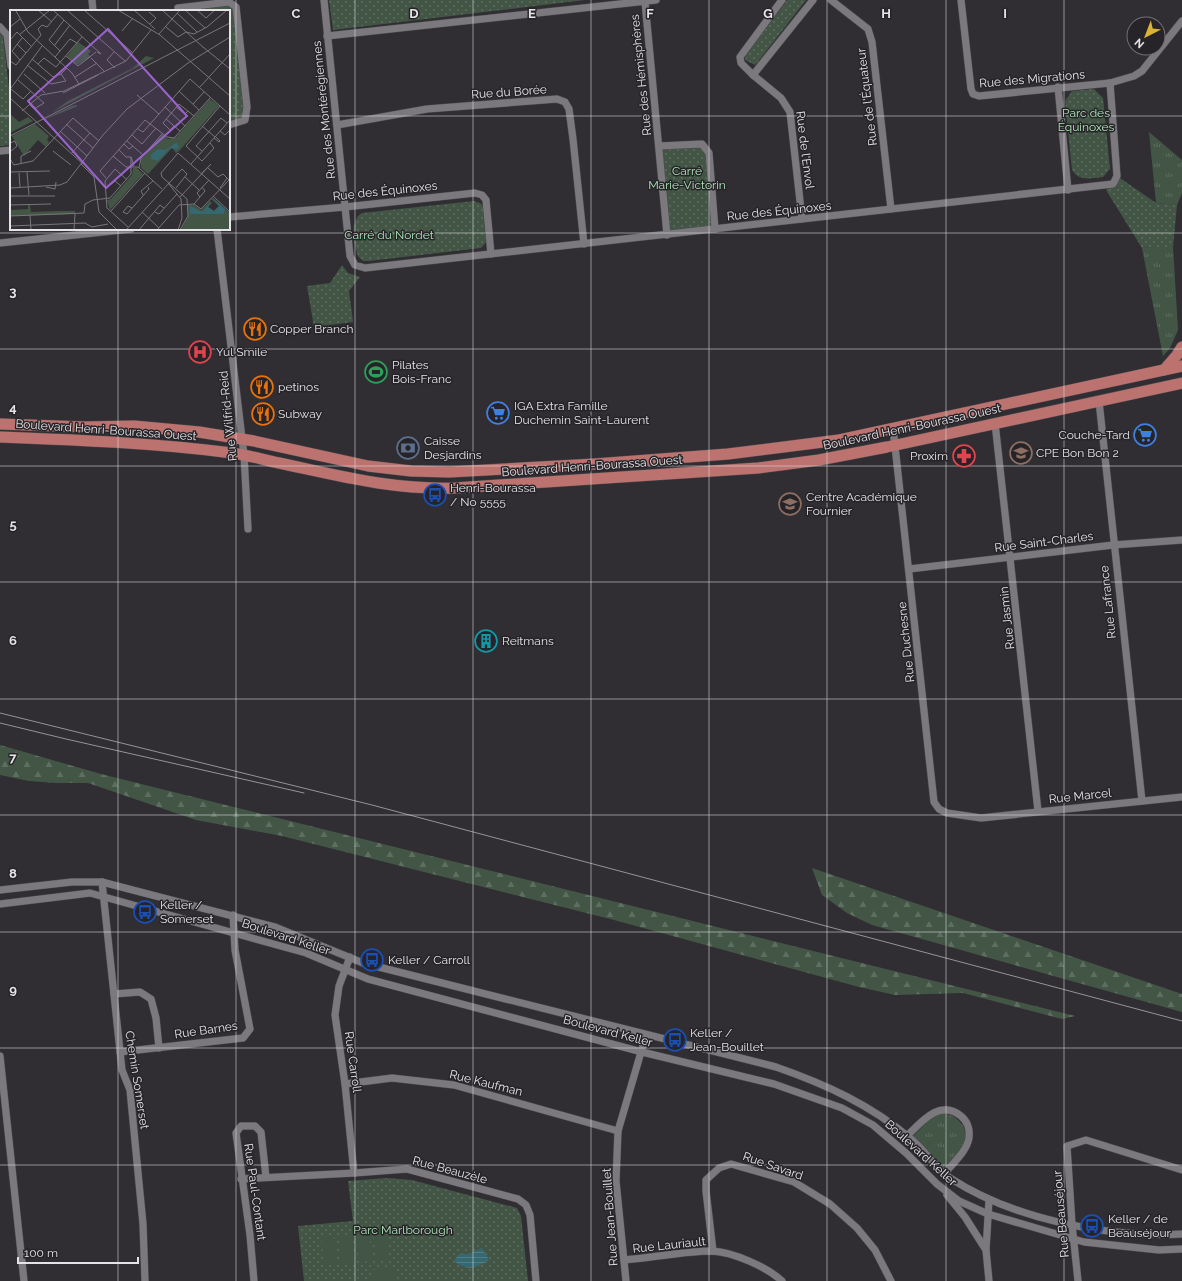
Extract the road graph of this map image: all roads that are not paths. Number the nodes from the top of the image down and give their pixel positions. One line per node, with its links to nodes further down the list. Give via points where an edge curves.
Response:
1 (92, 0): 10 (street)
2 (178, 0): 11 (street)
3 (324, 0): 14 (street, Rue des Montérégiennes)
4 (656, 0): 9 (street)
5 (782, 0): 16 (street, Rue de l'Envol, via 740,57 741,63)
6 (813, 0): 16 (street)
7 (831, 0): 26 (street, Rue de l'Équateur, via 868,29 872,42)
8 (961, 0): 18 (street, Rue des Migrations, via 974,94 979,96)
9 (645, 2): 14 (street); 21 (street, Rue des Hémisphères)
10 (93, 10)
11 (179, 10): 19 (street, via 229,2 236,8 247,107 245,120)
12 (1182, 21): 17 (street, Rue des Migrations, via 1139,74)
13 (0, 27): 15 (street, via 7,35)
14 (327, 36): 20 (street, Rue des Montérégiennes)
15 (10, 58)
16 (753, 75): 28 (street, Rue de l'Envol, via 781,98 790,112)
17 (1110, 83): 18 (street, Rue des Migrations); 24 (street, Rue des Équinoxes, via 1117,176 1113,184)
18 (1058, 88): 24 (street)
19 (230, 125)
20 (337, 125): 25 (street, Rue des Montérégiennes); 34 (street, Rue du Borée, via 427,109 557,99 565,102 569,110 573,139)
21 (659, 146): 29 (street, Rue des Hémisphères, via 702,144 709,153); 32 (street, Rue des Hémisphères)
22 (10, 150): 23 (street)
23 (0, 151)
24 (1068, 190): 26 (street, Rue des Équinoxes)
25 (345, 207): 27 (street, Rue des Équinoxes); 35 (street, Rue des Équinoxes, via 475,193 486,200); 36 (street, Rue des Montérégiennes, via 350,256)
26 (891, 209): 28 (street, Rue des Équinoxes)
27 (230, 218)
28 (802, 220): 29 (street, Rue des Équinoxes)
29 (715, 229): 32 (street, Rue des Équinoxes)
30 (118, 230): 33 (street)
31 (217, 230): 46 (street, Rue Wilfrid-Reid)
32 (667, 235): 34 (street, Rue des Équinoxes)
33 (0, 243)
34 (584, 244): 35 (street, Rue des Équinoxes)
35 (491, 254): 36 (street, Rue des Équinoxes, via 365,268)
36 (355, 264)
37 (1182, 346): 39 (main road)
38 (1182, 366): 39 (main road, Boulevard Henri-Bourassa Ouest)
39 (1164, 370): 44 (main road, Boulevard Henri-Bourassa Ouest)
40 (1182, 383): 41 (main road, Boulevard Henri-Bourassa Ouest)
41 (1099, 401): 42 (main road, Boulevard Henri-Bourassa Ouest); 51 (street, Rue Lafrance)
42 (995, 423): 47 (main road, Boulevard Henri-Bourassa Ouest); 52 (street, Rue Jasmin)
43 (0, 424): 46 (main road, Boulevard Henri-Bourassa Ouest, via 134,426)
44 (893, 428): 46 (main road, Boulevard Henri-Bourassa Ouest, via 821,442 721,455 433,472 368,466); 47 (street, Rue Duchesne)
45 (0, 437): 48 (main road, Boulevard Henri-Bourassa Ouest, via 151,444)
46 (241, 438): 48 (street, Rue Wilfrid-Reid)
47 (895, 445): 48 (main road, Boulevard Henri-Bourassa Ouest, via 819,460 758,468 434,488 379,485); 53 (street, Rue Duchesne)
48 (244, 455): 49 (street, Rue Wilfrid-Reid)
49 (248, 529)
50 (1182, 540): 51 (street, Rue Saint-Charles)
51 (1113, 544): 52 (street, Rue Saint-Charles); 55 (street, Rue Lafrance)
52 (1011, 557): 53 (street, Rue Saint-Charles); 56 (street, Rue Jasmin)
53 (909, 569): 57 (street, Rue Duchesne, via 934,802 939,809 947,813)
54 (1182, 797): 55 (street, Rue Marcel)
55 (1142, 801): 56 (street, Rue Marcel)
56 (1038, 811): 57 (street, Rue Marcel)
57 (981, 818)
58 (102, 882): 59 (street, Boulevard Keller, via 72,882); 60 (street, Chemin Somerset); 62 (street, Boulevard Keller)
59 (0, 890)
60 (104, 897): 61 (street, Boulevard Keller, via 90,893); 63 (street, Boulevard Keller); 66 (street, Chemin Somerset)
61 (0, 904)
62 (233, 915): 63 (street, Rue Barnes); 64 (street, Boulevard Keller, via 275,927)
63 (233, 931): 65 (street, Boulevard Keller, via 306,953); 68 (street, Rue Barnes, via 250,1030 243,1038)
64 (350, 957): 65 (street, Rue Carroll); 67 (street, Boulevard Keller, via 364,963)
65 (345, 970): 70 (street, Boulevard Keller, via 368,979); 72 (street, Rue Carroll, via 336,998 335,1015)
66 (114, 994): 68 (street, via 140,992 151,999); 69 (street, Chemin Somerset)
67 (646, 1035): 70 (street, Rue Jean-Bouillet); 74 (street, Boulevard Keller, via 776,1066 815,1080 855,1099)
68 (159, 1048): 69 (street, Rue Barnes)
69 (120, 1052): 91 (street, Chemin Somerset, via 122,1070 130,1090 143,1224)
70 (642, 1052): 73 (street, Rue Jean-Bouillet); 80 (street, Boulevard Keller, via 774,1084 842,1108 873,1125)
71 (0, 1056): 90 (street)
72 (346, 1084): 73 (street, Rue Kaufman, via 392,1078 454,1085); 76 (street, Rue Carroll)
73 (618, 1131): 89 (street, Rue Jean-Bouillet, via 616,1180)
74 (907, 1136): 77 (street, Boulevard Keller); 77 (street, via 935,1111 954,1111 965,1120 969,1133 965,1149)
75 (1182, 1170): 83 (street, Rue Beauséjour, via 1086,1140 1067,1146)
76 (354, 1173): 78 (street, Rue Beauzèle); 93 (street, Rue Beauzèle, via 407,1168 522,1202 530,1215)
77 (945, 1173): 81 (street, Boulevard Keller)
78 (266, 1177): 79 (street, Rue Beauzèle); 79 (street, Rue Paul-Contant, via 261,1132 255,1126 241,1126 236,1133)
79 (241, 1179): 92 (street, Rue Paul-Contant)
80 (938, 1184): 82 (street, Boulevard Keller, via 959,1201); 87 (street, via 965,1217)
81 (989, 1200): 82 (street); 83 (street, Boulevard Keller, via 1039,1217)
82 (988, 1214): 85 (street, Boulevard Keller); 87 (street)
83 (1072, 1224): 84 (street, Boulevard Keller, via 1118,1233); 85 (street, Rue Beauséjour)
84 (1182, 1234)
85 (1074, 1240): 86 (street, Boulevard Keller, via 1122,1247); 98 (street, Rue Beauséjour)
86 (1182, 1249)
87 (986, 1250): 97 (street)
88 (713, 1251): 89 (street, Rue Lauriault); 95 (street, Rue Lauriault, via 751,1262); 96 (street, Rue Savard, via 706,1180 719,1168 731,1164 794,1182 830,1204 858,1228 875,1250)
89 (624, 1260): 94 (street, Rue Jean-Bouillet)
90 (24, 1281)
91 (145, 1281)
92 (254, 1281)
93 (536, 1281)
94 (626, 1281)
95 (782, 1281)
96 (891, 1281)
97 (989, 1281)
98 (1078, 1281)

